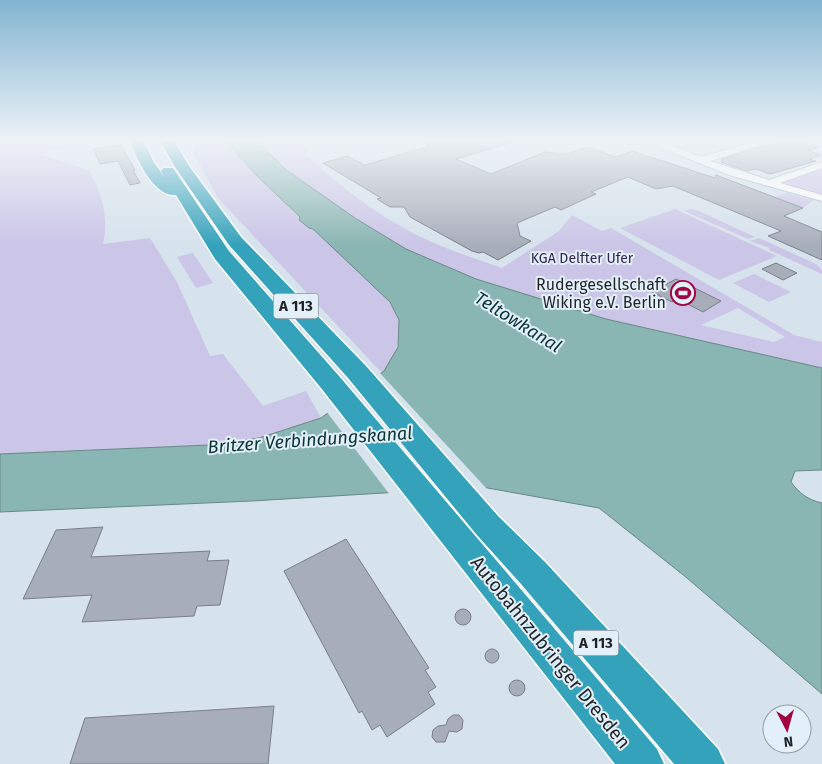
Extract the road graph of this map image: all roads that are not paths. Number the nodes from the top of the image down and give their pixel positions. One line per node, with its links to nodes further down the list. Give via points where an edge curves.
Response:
1 (188, 174): 9 (highway, A 113, via 236,241 357,372)
2 (156, 175): 7 (highway, via 168,190)
3 (170, 175): 7 (highway, A 113)
4 (741, 175): 6 (street)
5 (794, 175): 6 (street)
6 (767, 184): 8 (street)
7 (180, 193): 9 (highway, A 113, via 222,255 330,382)
8 (822, 198)
9 (473, 532): 10 (highway, Autobahnzubringer Dresden / A 113); 11 (highway, Autobahnzubringer Dresden / A 113, via 533,573)
10 (642, 764)
11 (702, 764)

